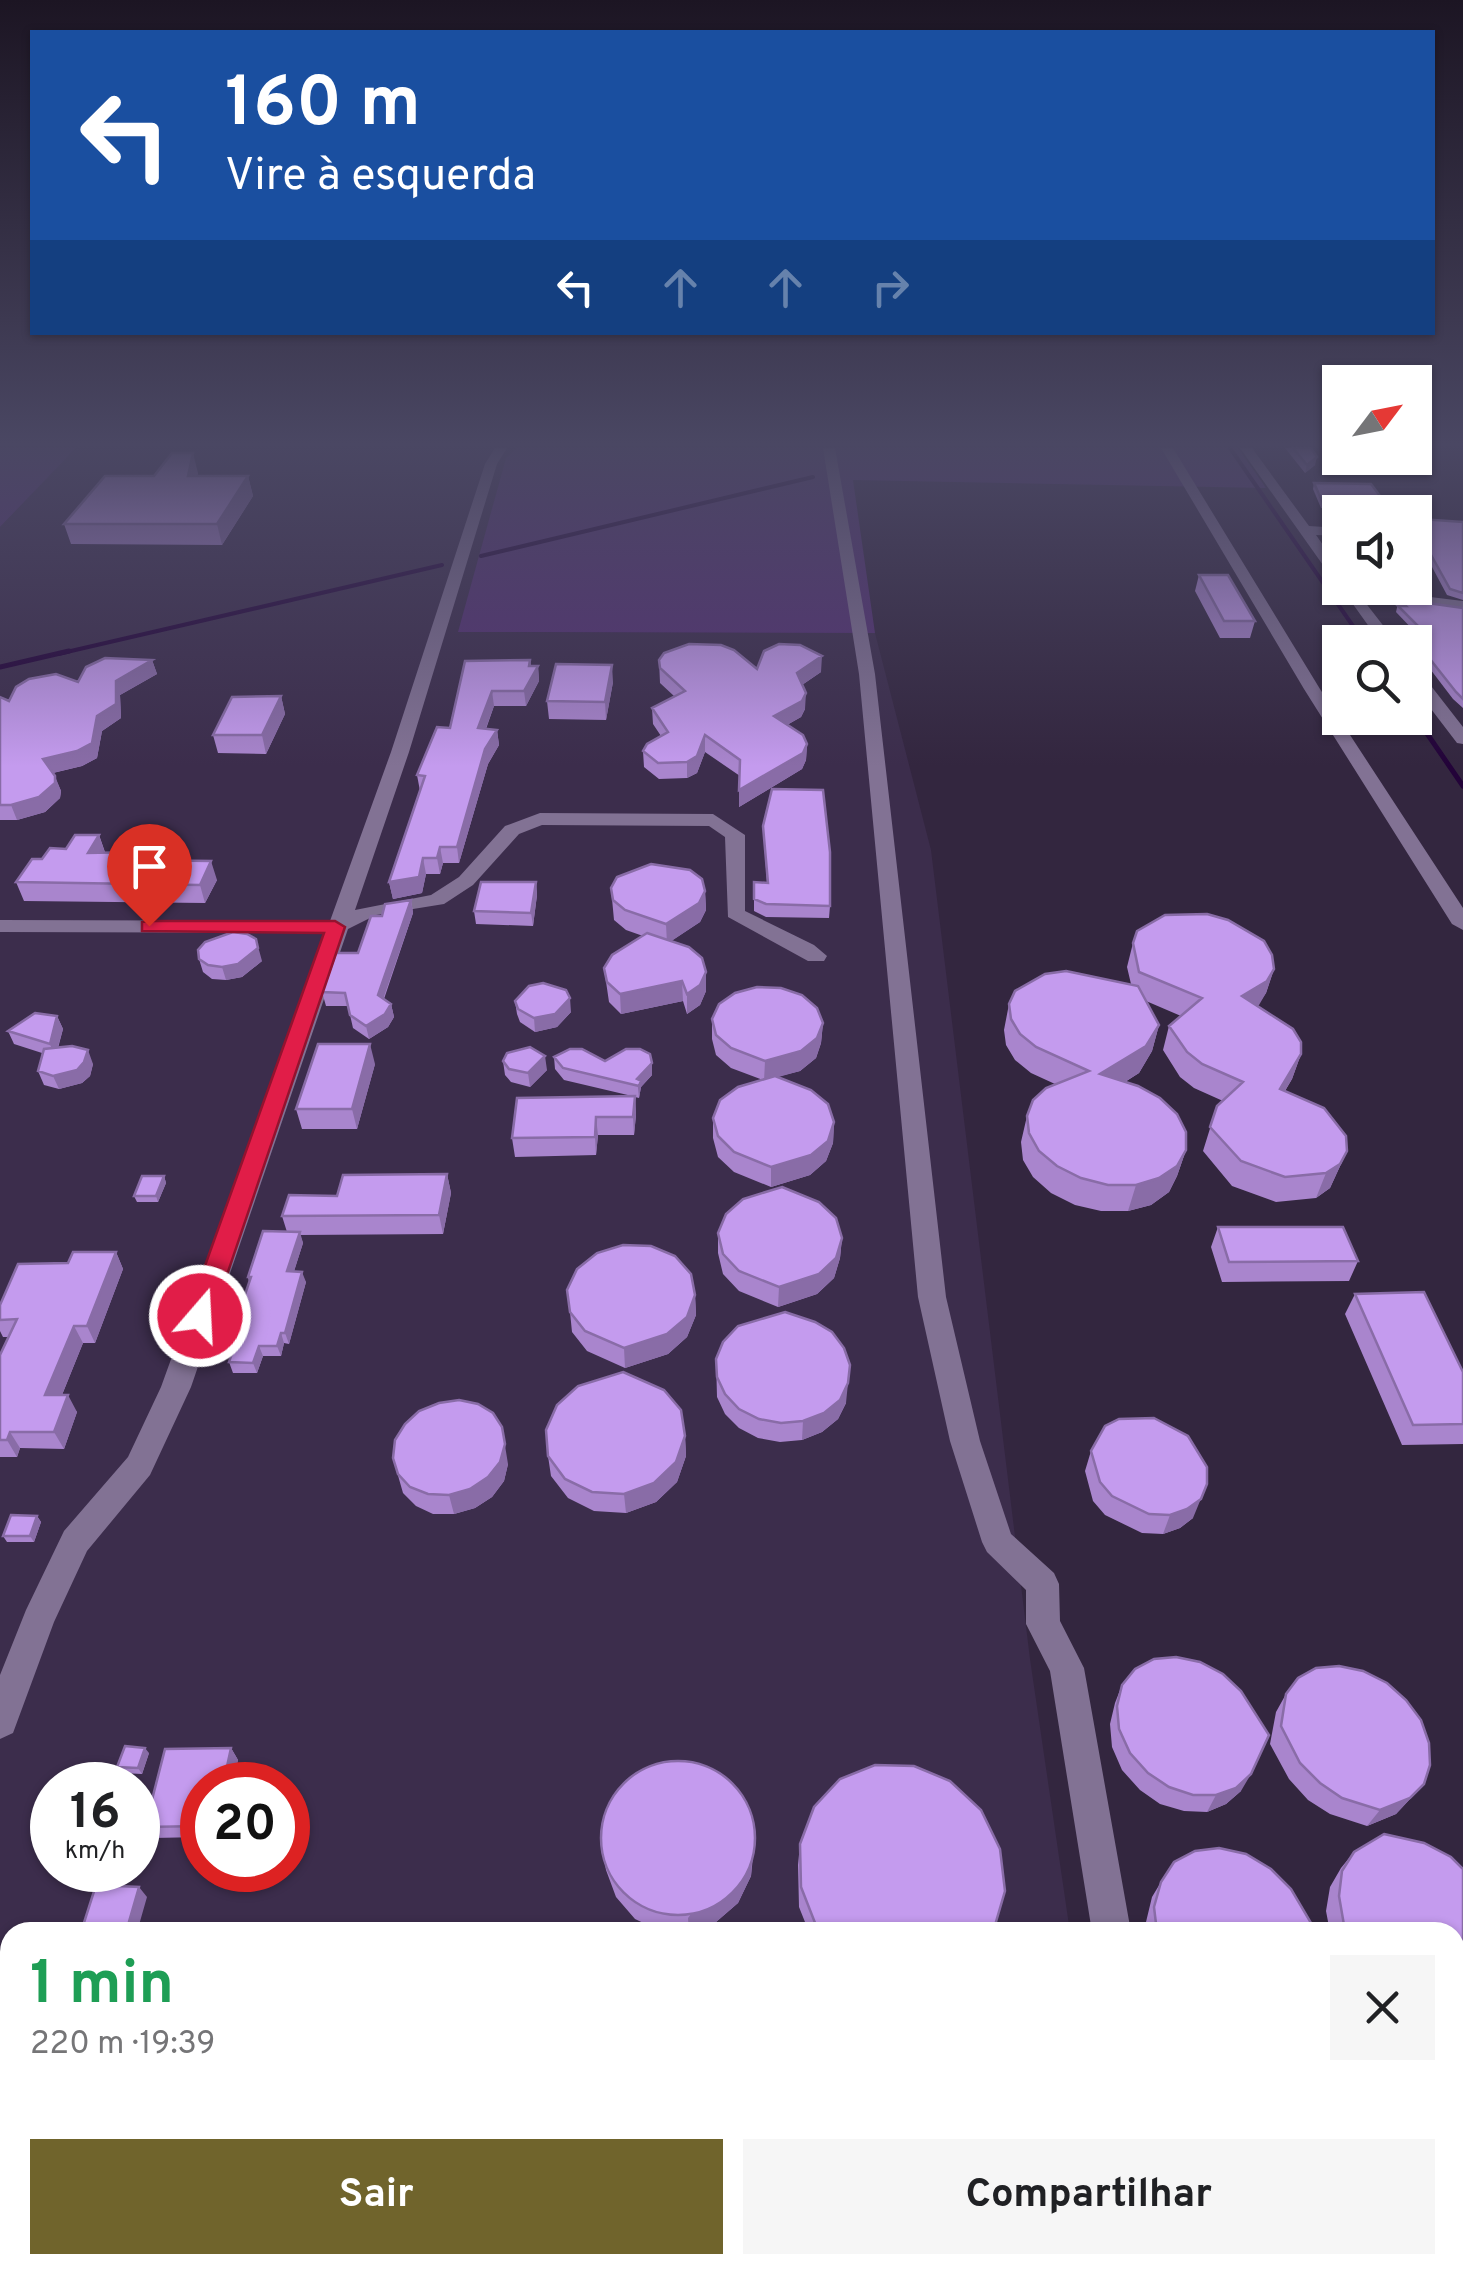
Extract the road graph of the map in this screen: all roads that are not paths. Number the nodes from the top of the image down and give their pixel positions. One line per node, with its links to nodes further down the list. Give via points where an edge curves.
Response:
1 (463, 554): 12 (street)
2 (847, 554): 15 (street, via 868,674 932,1296 965,1441 998,1542 1042,1584 1043,1624 1068,1668)
3 (1231, 554): 10 (street)
4 (1432, 601): 6 (street)
5 (1360, 605): 7 (street)
6 (1463, 606)
7 (1375, 625)
8 (1432, 698): 9 (street)
9 (1461, 734)
10 (1463, 924)
11 (0, 926): 12 (street)
12 (335, 927): 13 (street, via 372,910 436,900 466,881 512,830 540,819 714,820 735,835 735,913 756,928 793,938); 14 (street, via 176,1387 138,1466 75,1541)
13 (816, 956)
14 (0, 1720)
15 (1110, 1922)

